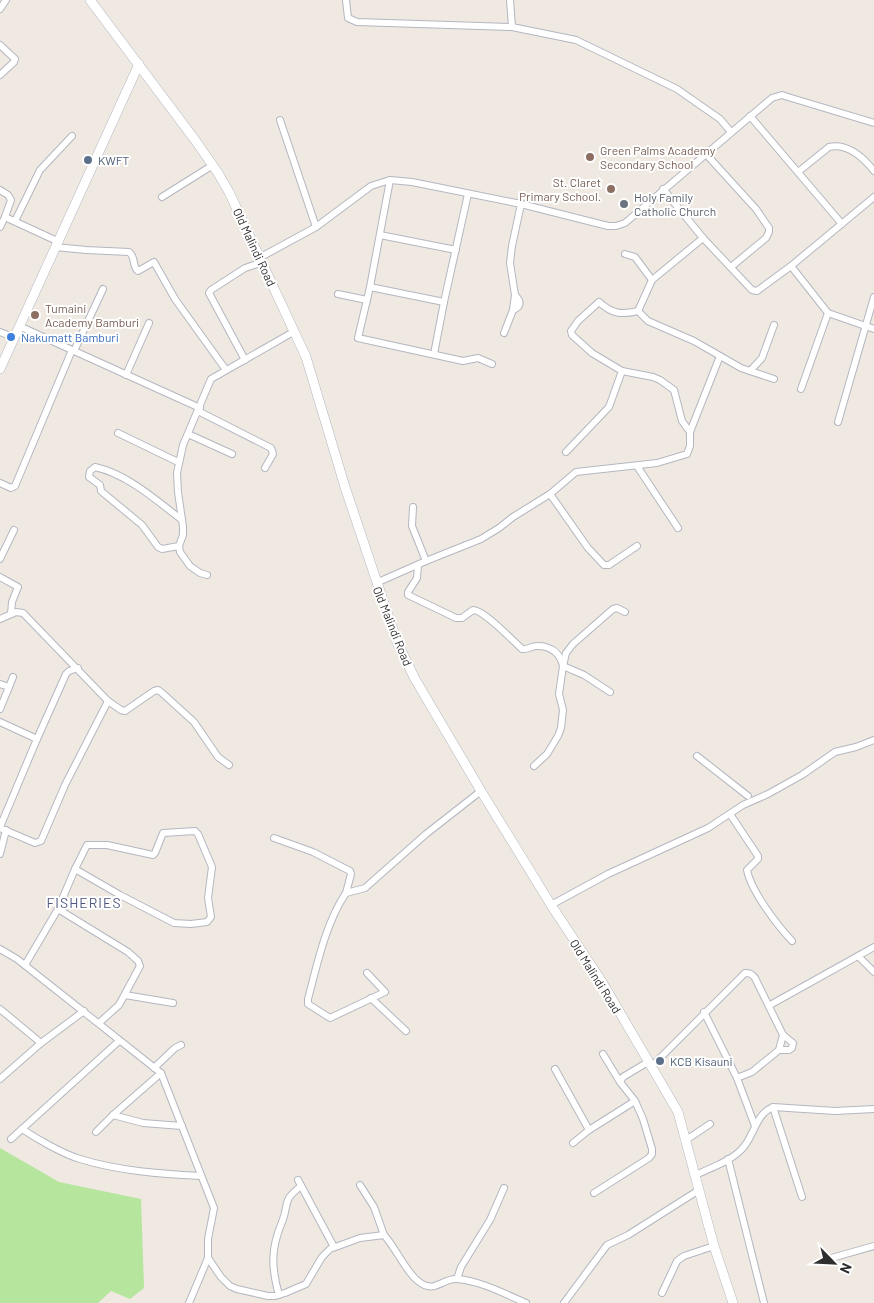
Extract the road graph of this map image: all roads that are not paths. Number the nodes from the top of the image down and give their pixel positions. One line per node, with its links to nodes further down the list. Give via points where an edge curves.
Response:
1 (6, 0): 5 (street)
2 (90, 0): 8 (main road, Old Malindi Road)
3 (346, 0): 6 (street, via 348,18 357,22)
4 (510, 0): 6 (street)
5 (0, 9)
6 (512, 27): 13 (street, via 576,40 677,89 720,119)
7 (0, 45): 9 (street, via 15,59)
8 (139, 64): 16 (main road, Old Malindi Road); 33 (main road)
9 (0, 75)
10 (750, 116): 12 (street, via 772,98 782,95); 13 (street); 18 (street)
11 (280, 120): 30 (street)
12 (874, 123)
13 (731, 132): 15 (street)
14 (72, 136): 27 (street, via 40,170)
15 (705, 153): 20 (street); 38 (street, via 769,228 766,238)
16 (213, 165): 23 (street); 36 (main road, Old Malindi Road)
17 (874, 171): 18 (street, via 849,149 835,146 829,147)
18 (798, 172): 28 (street)
19 (390, 180): 22 (street); 30 (street, via 371,186); 31 (street)
20 (663, 189): 25 (street, via 616,226); 32 (street)
21 (0, 190): 26 (street, via 11,200)
22 (468, 194): 25 (street); 34 (street)
23 (162, 197)
24 (874, 197): 28 (street)
25 (521, 204): 55 (street, via 510,263 515,295)
26 (5, 217): 27 (street); 29 (street)
27 (15, 222): 33 (street)
28 (842, 224): 37 (street)
29 (0, 227)
30 (316, 227): 36 (street)
31 (380, 235): 34 (street); 40 (street)
32 (703, 238): 38 (street); 39 (street)
33 (56, 244): 50 (main road); 63 (street, via 86,250 130,252 138,271 154,262)
34 (456, 250): 45 (street)
35 (625, 254): 39 (street, via 634,257)
36 (262, 260): 54 (main road, Old Malindi Road); 60 (street, via 210,293)
37 (791, 266): 38 (street, via 756,291); 47 (street)
38 (730, 267)
39 (652, 280): 46 (street)
40 (370, 287): 44 (street); 45 (street)
41 (103, 289): 57 (street)
42 (338, 294): 44 (street)
43 (874, 297): 51 (street)
44 (366, 300): 58 (street, via 354,337)
45 (444, 302): 58 (street)
46 (638, 311): 59 (street, via 648,321); 64 (street, via 627,314 613,312 599,302 570,332 592,353)
47 (828, 313): 51 (street); 68 (street)
48 (149, 323): 66 (street)
49 (774, 325): 65 (street, via 762,358)
50 (19, 326): 56 (main road); 57 (street)
51 (865, 326): 52 (street); 70 (street)
52 (874, 329)
53 (0, 332): 56 (street)
54 (295, 332): 60 (street); 92 (main road, Old Malindi Road, via 308,364)
55 (504, 333)
56 (14, 338): 62 (main road)
57 (73, 350): 66 (street); 79 (street, via 15,486 11,488)
58 (434, 354): 61 (street, via 463,361 478,358)
59 (720, 356): 65 (street); 71 (street)
60 (245, 360): 63 (street)
61 (492, 364)
62 (0, 370)
63 (226, 370): 69 (street, via 211,380)
64 (622, 371): 71 (street, via 653,377 674,390 682,421); 74 (street, via 603,415)
65 (750, 371): 67 (street)
66 (126, 375): 69 (street)
67 (774, 379)
68 (801, 389)
69 (199, 409): 73 (street); 78 (street, via 271,448 273,454)
70 (838, 422)
71 (690, 432): 77 (street, via 687,454)
72 (118, 433): 76 (street)
73 (188, 434): 75 (street); 76 (street)
74 (566, 452)
75 (232, 454)
76 (178, 462): 82 (street, via 176,473)
77 (637, 466): 80 (street, via 576,472); 83 (street)
78 (265, 468)
79 (0, 483)
80 (550, 494): 86 (street, via 604,565); 88 (street, via 481,540)
81 (413, 507): 88 (street, via 412,526)
82 (182, 520): 85 (street, via 183,534); 85 (street, via 120,477 95,467 90,470 89,477 101,491 142,525 158,548)
83 (678, 528)
84 (14, 530): 87 (street)
85 (179, 546): 90 (street, via 190,566)
86 (637, 546)
87 (0, 559)
88 (426, 561): 89 (street)
89 (418, 565): 92 (street); 96 (street, via 417,578 408,595 456,618 462,618 473,610 479,611 522,649 536,646 552,649 561,658)
90 (207, 575)
91 (0, 577): 94 (street, via 18,587)
92 (376, 583): 110 (main road, Old Malindi Road, via 397,642 415,679)
93 (624, 612): 96 (street, via 615,608 601,618 572,644)
94 (11, 614): 95 (street); 97 (street, via 23,613)
95 (0, 619)
96 (562, 666): 101 (street, via 584,675); 109 (street, via 559,694 564,710 561,728 547,754)
97 (78, 668): 102 (street); 105 (street, via 66,674)
98 (14, 677): 100 (street)
99 (0, 684): 100 (street)
100 (9, 687): 103 (street)
101 (610, 692)
102 (108, 701): 108 (street, via 125,711 158,690 194,722 218,757); 113 (street, via 65,785 41,841 35,843)
103 (0, 709)
104 (0, 722): 105 (street)
105 (37, 738): 113 (street)
106 (874, 740): 112 (street, via 835,752 802,775)
107 (697, 756): 111 (street)
108 (229, 765)
109 (534, 766)
110 (481, 791): 117 (street, via 365,888); 118 (main road, Old Malindi Road)
111 (748, 796)
112 (730, 814): 118 (street, via 708,828 608,874); 120 (street, via 758,856 747,870 749,878)
113 (2, 828): 115 (street)
114 (274, 838): 117 (street, via 313,852 350,871)
115 (0, 854)
116 (75, 869): 116 (street, via 87,845 107,845 153,855 163,833 195,832 212,867 208,898 211,917 207,922 179,925); 119 (street)
117 (346, 892): 128 (street, via 318,960 308,1004 330,1018)
118 (551, 905): 142 (main road, Old Malindi Road, via 602,982)
119 (58, 909): 124 (street); 127 (street, via 138,961 140,966)
120 (792, 941)
121 (874, 947): 123 (street)
122 (0, 949): 124 (street)
123 (858, 956): 125 (street); 130 (street)
124 (25, 965): 132 (street)
125 (874, 972)
126 (367, 973): 128 (street, via 385,992)
127 (125, 995): 129 (street); 134 (street)
128 (371, 998): 135 (street)
129 (173, 1003)
130 (770, 1005): 133 (street, via 756,978 745,973); 136 (street)
131 (0, 1009): 138 (street)
132 (84, 1011): 134 (street); 138 (street)
133 (704, 1012): 142 (street); 146 (street)
134 (99, 1023): 137 (street)
135 (406, 1032)
136 (784, 1035): 140 (street); 140 (street, via 793,1043 792,1048)
137 (119, 1041): 143 (street); 156 (street)
138 (41, 1043): 147 (street)
139 (181, 1045): 143 (street)
140 (778, 1050): 146 (street, via 752,1072)
141 (603, 1054): 148 (street)
142 (650, 1065): 148 (street, via 622,1077); 160 (main road, Old Malindi Road, via 678,1112)
143 (154, 1068): 145 (street)
144 (555, 1069): 157 (street)
145 (161, 1073): 152 (street); 154 (street)
146 (737, 1078): 155 (street)
147 (0, 1079)
148 (620, 1082): 149 (street)
149 (635, 1101): 157 (street); 168 (street, via 652,1154)
150 (773, 1107): 151 (street, via 835,1111); 155 (street, via 765,1110); 169 (street)
151 (874, 1109)
152 (113, 1115): 154 (street, via 143,1123); 158 (street)
153 (710, 1124): 160 (street)
154 (182, 1126): 164 (street)
155 (756, 1126): 162 (street, via 741,1150)
156 (22, 1129): 159 (street); 164 (street, via 79,1159 152,1174)
157 (589, 1130): 161 (street)
158 (96, 1132)
159 (11, 1139)
160 (686, 1140): 163 (main road, Old Malindi Road)
161 (573, 1143)
162 (728, 1159): 163 (street); 183 (street)
163 (696, 1175): 167 (main road, Old Malindi Road)
164 (201, 1176): 174 (street, via 214,1208)
165 (360, 1185): 170 (street, via 374,1207)
166 (504, 1188): 176 (street, via 490,1220 461,1267)
167 (699, 1190): 171 (main road, Old Malindi Road); 181 (street, via 607,1245)
168 (594, 1193)
169 (802, 1197)
170 (384, 1235): 173 (street, via 360,1238); 176 (street, via 420,1283 433,1287)
171 (714, 1246): 177 (street, via 684,1256 677,1262); 182 (main road, Old Malindi Road)
172 (874, 1246): 175 (street)
173 (334, 1247): 178 (street, via 326,1252 306,1284); 178 (street, via 300,1183 287,1199 274,1241 274,1270)
174 (208, 1258): 178 (street, via 230,1286 268,1296); 179 (street)
175 (828, 1259)
176 (458, 1280): 180 (street, via 478,1284)
177 (662, 1293)
178 (279, 1295)
179 (189, 1303)
180 (526, 1303)
181 (564, 1303)
182 (734, 1303)
183 (764, 1303)

